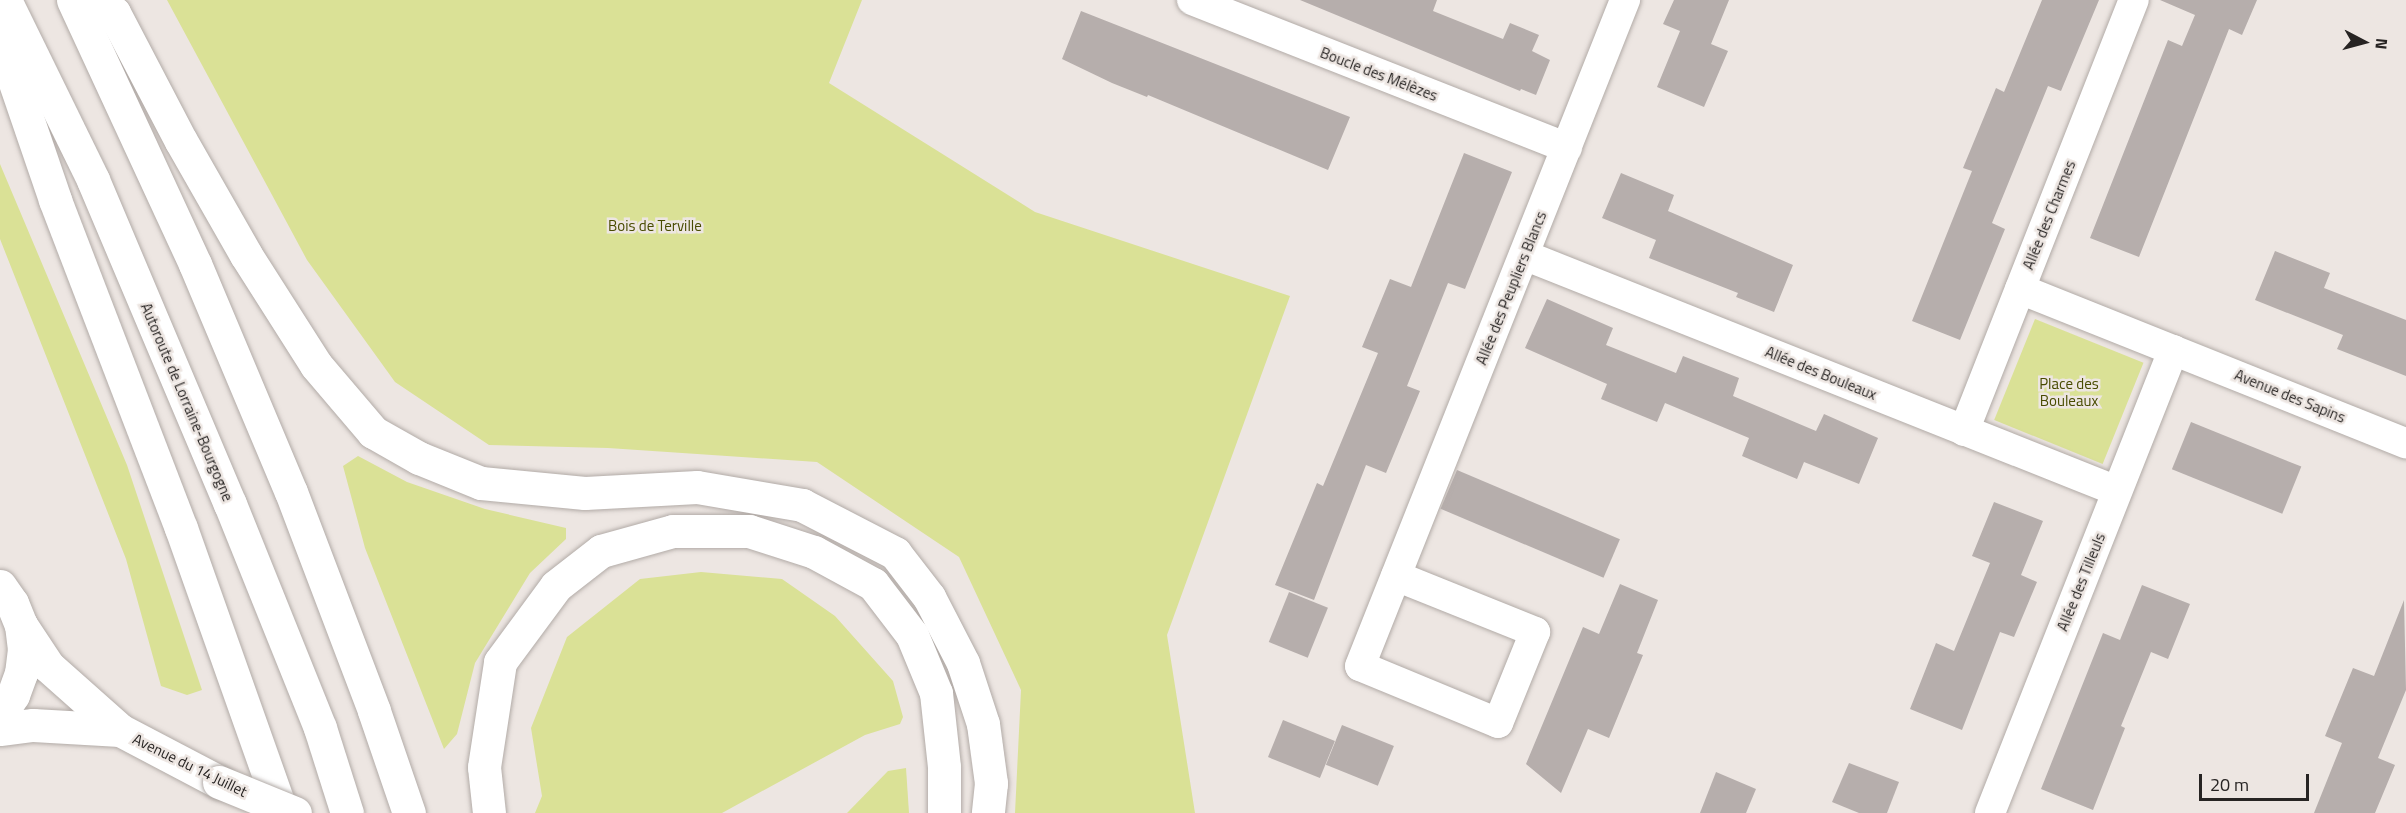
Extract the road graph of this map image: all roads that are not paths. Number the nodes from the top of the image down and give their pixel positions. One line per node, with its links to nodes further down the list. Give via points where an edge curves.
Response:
1 (5, 0): 23 (main road, Autoroute de Lorraine-Bourgogne, via 93,180 230,504 320,728)
2 (73, 0): 24 (main road, via 195,264 286,481)
3 (94, 0): 27 (main road, via 114,14 240,244 310,355 373,432 419,458 481,483 585,493 697,487 802,505 895,553 929,597 963,663 983,724 991,783)
4 (1191, 0): 8 (street, Boucle des Mélèzes)
5 (1625, 0): 8 (street, Allée des Peupliers Blancs)
6 (2134, 0): 10 (street, Allée des Charmes)
7 (0, 39): 21 (main road, via 55,200 181,528)
8 (1567, 148): 9 (street, Allée des Peupliers Blancs)
9 (1524, 255): 12 (street, Allée des Bouleaux); 15 (street, Allée des Peupliers Blancs)
10 (2020, 289): 11 (street); 12 (street, Allée des Charmes)
11 (2173, 350): 13 (street, Avenue des Sapins); 14 (street, Allée des Tilleuls)
12 (1964, 431): 14 (street, Allée des Bouleaux)
13 (2406, 443)
14 (2117, 491): 28 (street, Allée des Tilleuls)
15 (1396, 576): 15 (street, Allée des Peupliers Blancs, via 1360,666 1498,723 1535,632)
16 (0, 586): 17 (main road)
17 (21, 625): 18 (main road, via 21,673); 20 (main road, Avenue du 14 Juillet, via 48,666)
18 (0, 714)
19 (0, 729): 20 (main road, Avenue du 14 Juillet, via 33,725)
20 (120, 730): 22 (main road, Avenue du 14 Juillet, bridge, via 219,782)
21 (282, 813)
22 (295, 813)
23 (347, 813)
24 (409, 813)
25 (489, 813): 26 (main road, via 484,767 500,662 556,586 601,552 673,531 749,531 814,552 873,584 912,635 936,693 944,767)
26 (944, 813)
27 (988, 813)
28 (1990, 813)

